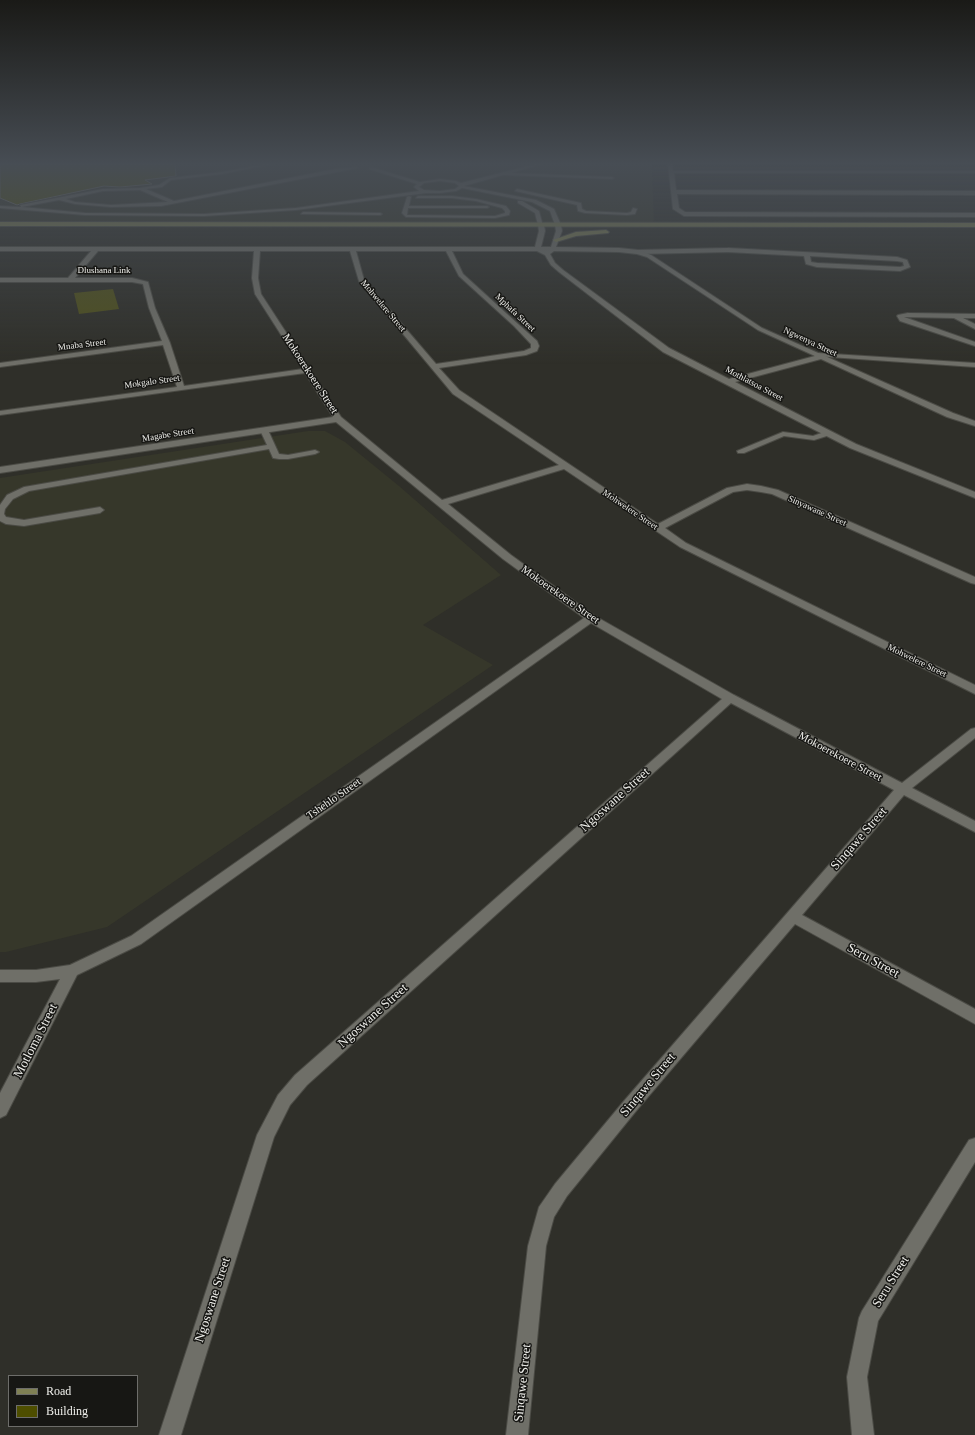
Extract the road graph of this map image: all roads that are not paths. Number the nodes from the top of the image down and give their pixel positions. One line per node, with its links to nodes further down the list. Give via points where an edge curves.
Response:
1 (541, 231): 7 (street)
2 (558, 231): 5 (street)
3 (611, 231): 4 (main road); 5 (main road, via 576,234)
4 (975, 232)
5 (556, 240): 12 (street)
6 (0, 249): 8 (street)
7 (538, 249): 11 (street); 12 (street, Mothlatsoa Street)
8 (96, 250): 9 (street); 16 (street, Dlushana Link)
9 (258, 250): 10 (street); 26 (street, Mokoerekoere Street, via 255,278 258,294)
10 (353, 250): 11 (street); 25 (street, Mohwelere Street, via 360,280)
11 (449, 250): 25 (street, Mphafa Street, via 461,275 535,346 526,353)
12 (550, 251): 13 (street, Ngwenya Street); 27 (street, Mothlatsoa Street, via 553,264 650,339)
13 (638, 252): 14 (lane, via 716,250); 22 (street, Ngwenya Street, via 649,256 746,320)
14 (807, 254): 14 (lane, via 897,259 905,261 907,267 900,269 817,265 808,262)
15 (0, 280): 16 (street, Dlushana Link)
16 (70, 280): 20 (street, Dlushana Link, via 132,280 146,283 152,308)
17 (955, 316): 18 (lane); 19 (lane); 21 (lane, via 900,316 902,320)
18 (975, 316)
19 (975, 327)
20 (166, 343): 23 (street, Mnaba Street); 28 (street)
21 (975, 344)
22 (819, 356): 24 (lane); 27 (street); 31 (street, Ngwenya Street)
23 (0, 365)
24 (975, 365)
25 (435, 366): 37 (street, Mohwelere Street, via 456,392)
26 (307, 371): 28 (street, Mokgalo Street); 30 (street, Mokoerekoere Street)
27 (728, 382): 33 (street, Mothlatsoa Street)
28 (181, 388): 29 (street, Mokgalo Street)
29 (0, 413)
30 (338, 419): 32 (street, Magabe Street); 40 (street, Mokoerekoere Street)
31 (975, 424)
32 (264, 430): 34 (lane); 38 (street, Magabe Street)
33 (827, 433): 35 (lane, via 814,438 783,434); 39 (street, Mothlatsoa Street, via 889,462)
34 (272, 446): 36 (lane, via 276,456 281,458); 41 (lane, via 27,489 10,497 0,514 6,521 24,523)
35 (741, 451)
36 (315, 452)
37 (565, 466): 40 (street); 42 (street, Mohwelere Street)
38 (0, 470)
39 (975, 495)
40 (441, 503): 44 (street, Mokoerekoere Street, via 507,557)
41 (100, 510)
42 (658, 528): 43 (street, Sinyawane Street, via 730,490 747,487 761,489 775,492); 45 (street, Mohwelere Street, via 683,545)
43 (975, 581)
44 (591, 618): 46 (street, Mokoerekoere Street); 51 (street, Tshehlo Street, via 136,940)
45 (975, 690)
46 (730, 698): 48 (street, Mokoerekoere Street); 56 (street, Ngoswane Street, via 301,1080 284,1100 266,1135)
47 (975, 732): 48 (street, Sinqawe Street)
48 (902, 790): 49 (street, Mokoerekoere Street); 50 (street, Sinqawe Street)
49 (975, 827)
50 (792, 916): 53 (street, Seru Street); 57 (street, Sinqawe Street, via 625,1112 561,1190 546,1213 537,1246)
51 (72, 971): 52 (street, Tshehlo Street, via 36,976); 54 (street, Motloma Street)
52 (0, 976)
53 (975, 1017)
54 (0, 1110)
55 (975, 1146): 58 (street, Seru Street, via 869,1318 857,1377)
56 (170, 1435)
57 (517, 1435)
58 (863, 1435)

